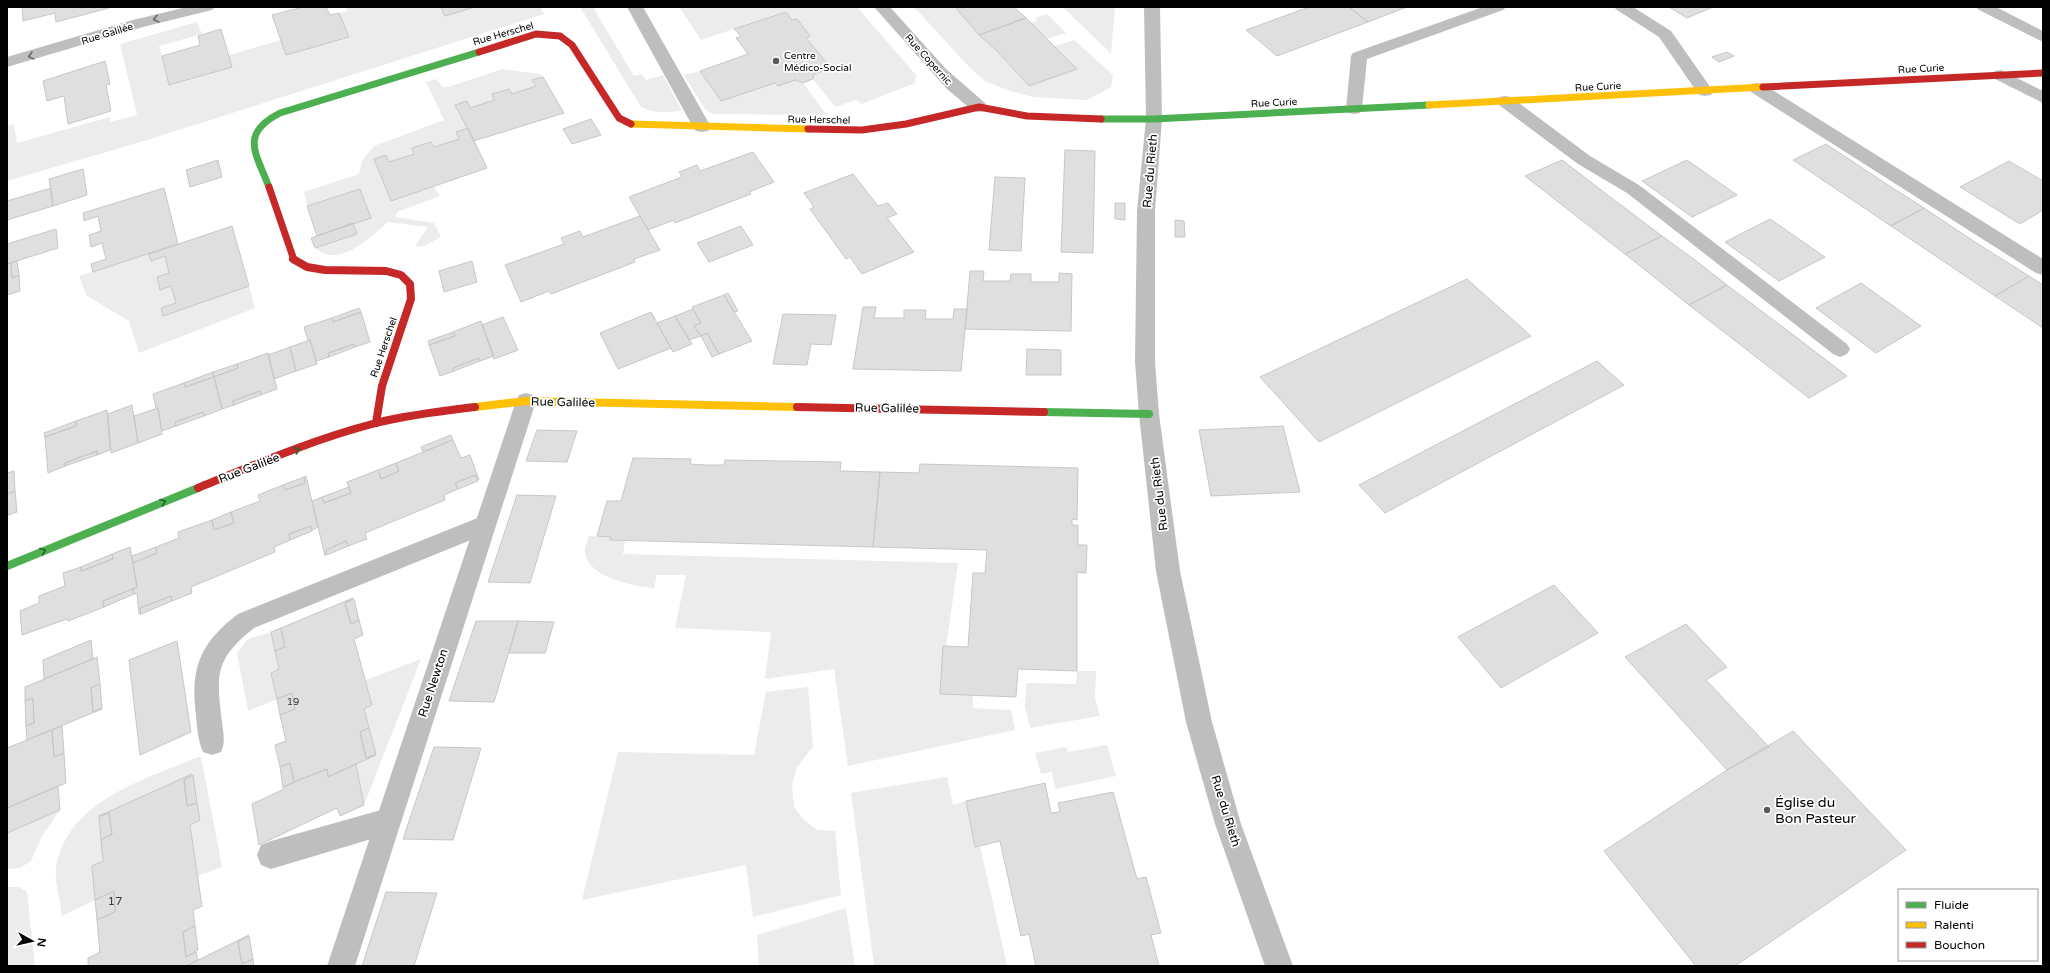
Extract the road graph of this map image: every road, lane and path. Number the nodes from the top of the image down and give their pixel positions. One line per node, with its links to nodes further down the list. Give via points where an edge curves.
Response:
1 (207, 7): 9 (street, Rue Galilée, one-way to 9, via 139,23)
2 (635, 7): 19 (street)
3 (882, 7): 16 (street, Rue Copernic, via 951,83)
4 (1152, 7): 18 (street, Rue du Rieth)
5 (1498, 7): 17 (street, via 1359,56)
6 (1622, 7): 13 (street, via 1665,34)
7 (1984, 7): 8 (street)
8 (2043, 37)
9 (7, 62)
10 (2043, 73): 11 (street, Rue Curie)
11 (2001, 75): 12 (street, Rue Curie); 14 (street)
12 (1756, 88): 13 (street, Rue Curie); 20 (street)
13 (1705, 91): 15 (street, Rue Curie)
14 (2043, 98)
15 (1505, 102): 17 (street, Rue Curie); 21 (street, via 1584,160 1632,189)
16 (979, 107): 18 (street, Rue Herschel, via 1027,116); 19 (street, Rue Herschel, via 906,124 862,130)
17 (1354, 109): 18 (street, Rue Curie)
18 (1154, 119): 23 (street, Rue du Rieth, via 1145,241 1144,325)
19 (702, 127): 24 (street, Rue Herschel, via 641,126 624,122 572,45 560,36 545,34 529,36 295,108 262,122 254,130 253,138 294,259 305,267 316,270 393,272 409,279 412,285 411,299 382,386)
20 (2043, 268)
21 (1840, 349)
22 (526, 401): 23 (street, Rue Galilée); 24 (street, Rue Galilée, via 454,409); 25 (street, Rue Newton)
23 (1149, 414): 31 (street, Rue du Rieth, via 1168,571 1199,722 1228,824)
24 (376, 423): 26 (street, Rue Galilée, one-way to 24, via 250,467)
25 (485, 524): 27 (street, via 246,621 229,632 209,660 206,679); 28 (street, Rue Newton)
26 (7, 566)
27 (212, 743)
28 (388, 821): 29 (street); 30 (street, Rue Newton)
29 (271, 855)
30 (341, 966)
31 (1279, 966)

